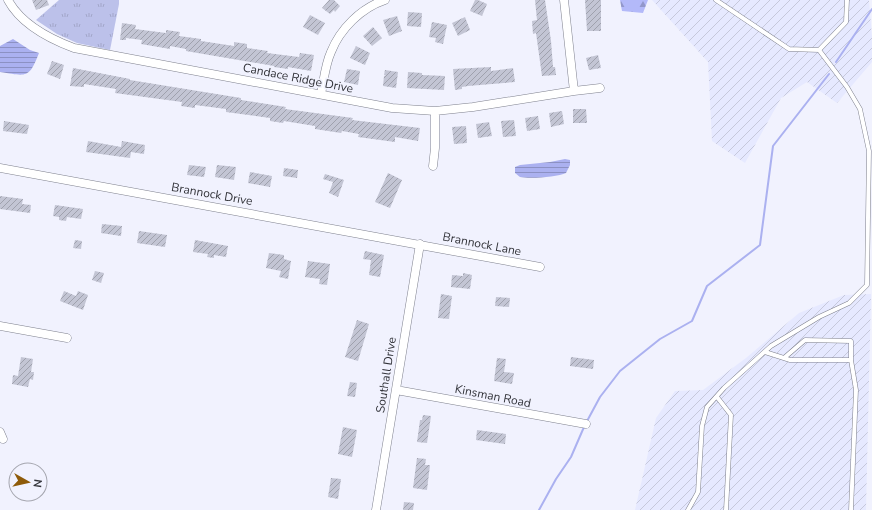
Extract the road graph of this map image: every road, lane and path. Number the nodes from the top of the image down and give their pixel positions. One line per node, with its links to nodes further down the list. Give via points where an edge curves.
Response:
1 (8, 0): 9 (street, Candace Ridge Drive, via 22,18 34,27 57,42 74,48)
2 (385, 0): 9 (street, via 356,16 341,33 331,52)
3 (564, 0): 8 (street)
4 (716, 0): 6 (lane, via 789,49)
5 (847, 0): 6 (lane, via 846,22)
6 (819, 50): 17 (lane, via 860,109 869,151 867,284 849,303 819,317)
7 (600, 88): 8 (street, Candace Ridge Drive)
8 (574, 91): 10 (street, Candace Ridge Drive)
9 (321, 94): 10 (street, Candace Ridge Drive, via 392,108)
10 (435, 111): 11 (street)
11 (433, 166)
12 (0, 168): 13 (street, Brannock Drive)
13 (420, 244): 14 (street, Brannock Lane); 20 (street, Southall Drive)
14 (540, 267)
15 (0, 326): 16 (street)
16 (67, 338)
17 (765, 352): 18 (lane); 21 (lane)
18 (784, 358): 19 (lane); 19 (lane, via 805,340 851,341)
19 (851, 360): 26 (lane, via 856,390)
20 (396, 390): 22 (street, Kinsman Road); 23 (street, Southall Drive)
21 (717, 397): 24 (lane, via 707,407 702,426 698,492); 25 (lane, via 731,415)
22 (586, 424)
23 (376, 510)
24 (688, 510)
25 (726, 510)
26 (851, 510)

